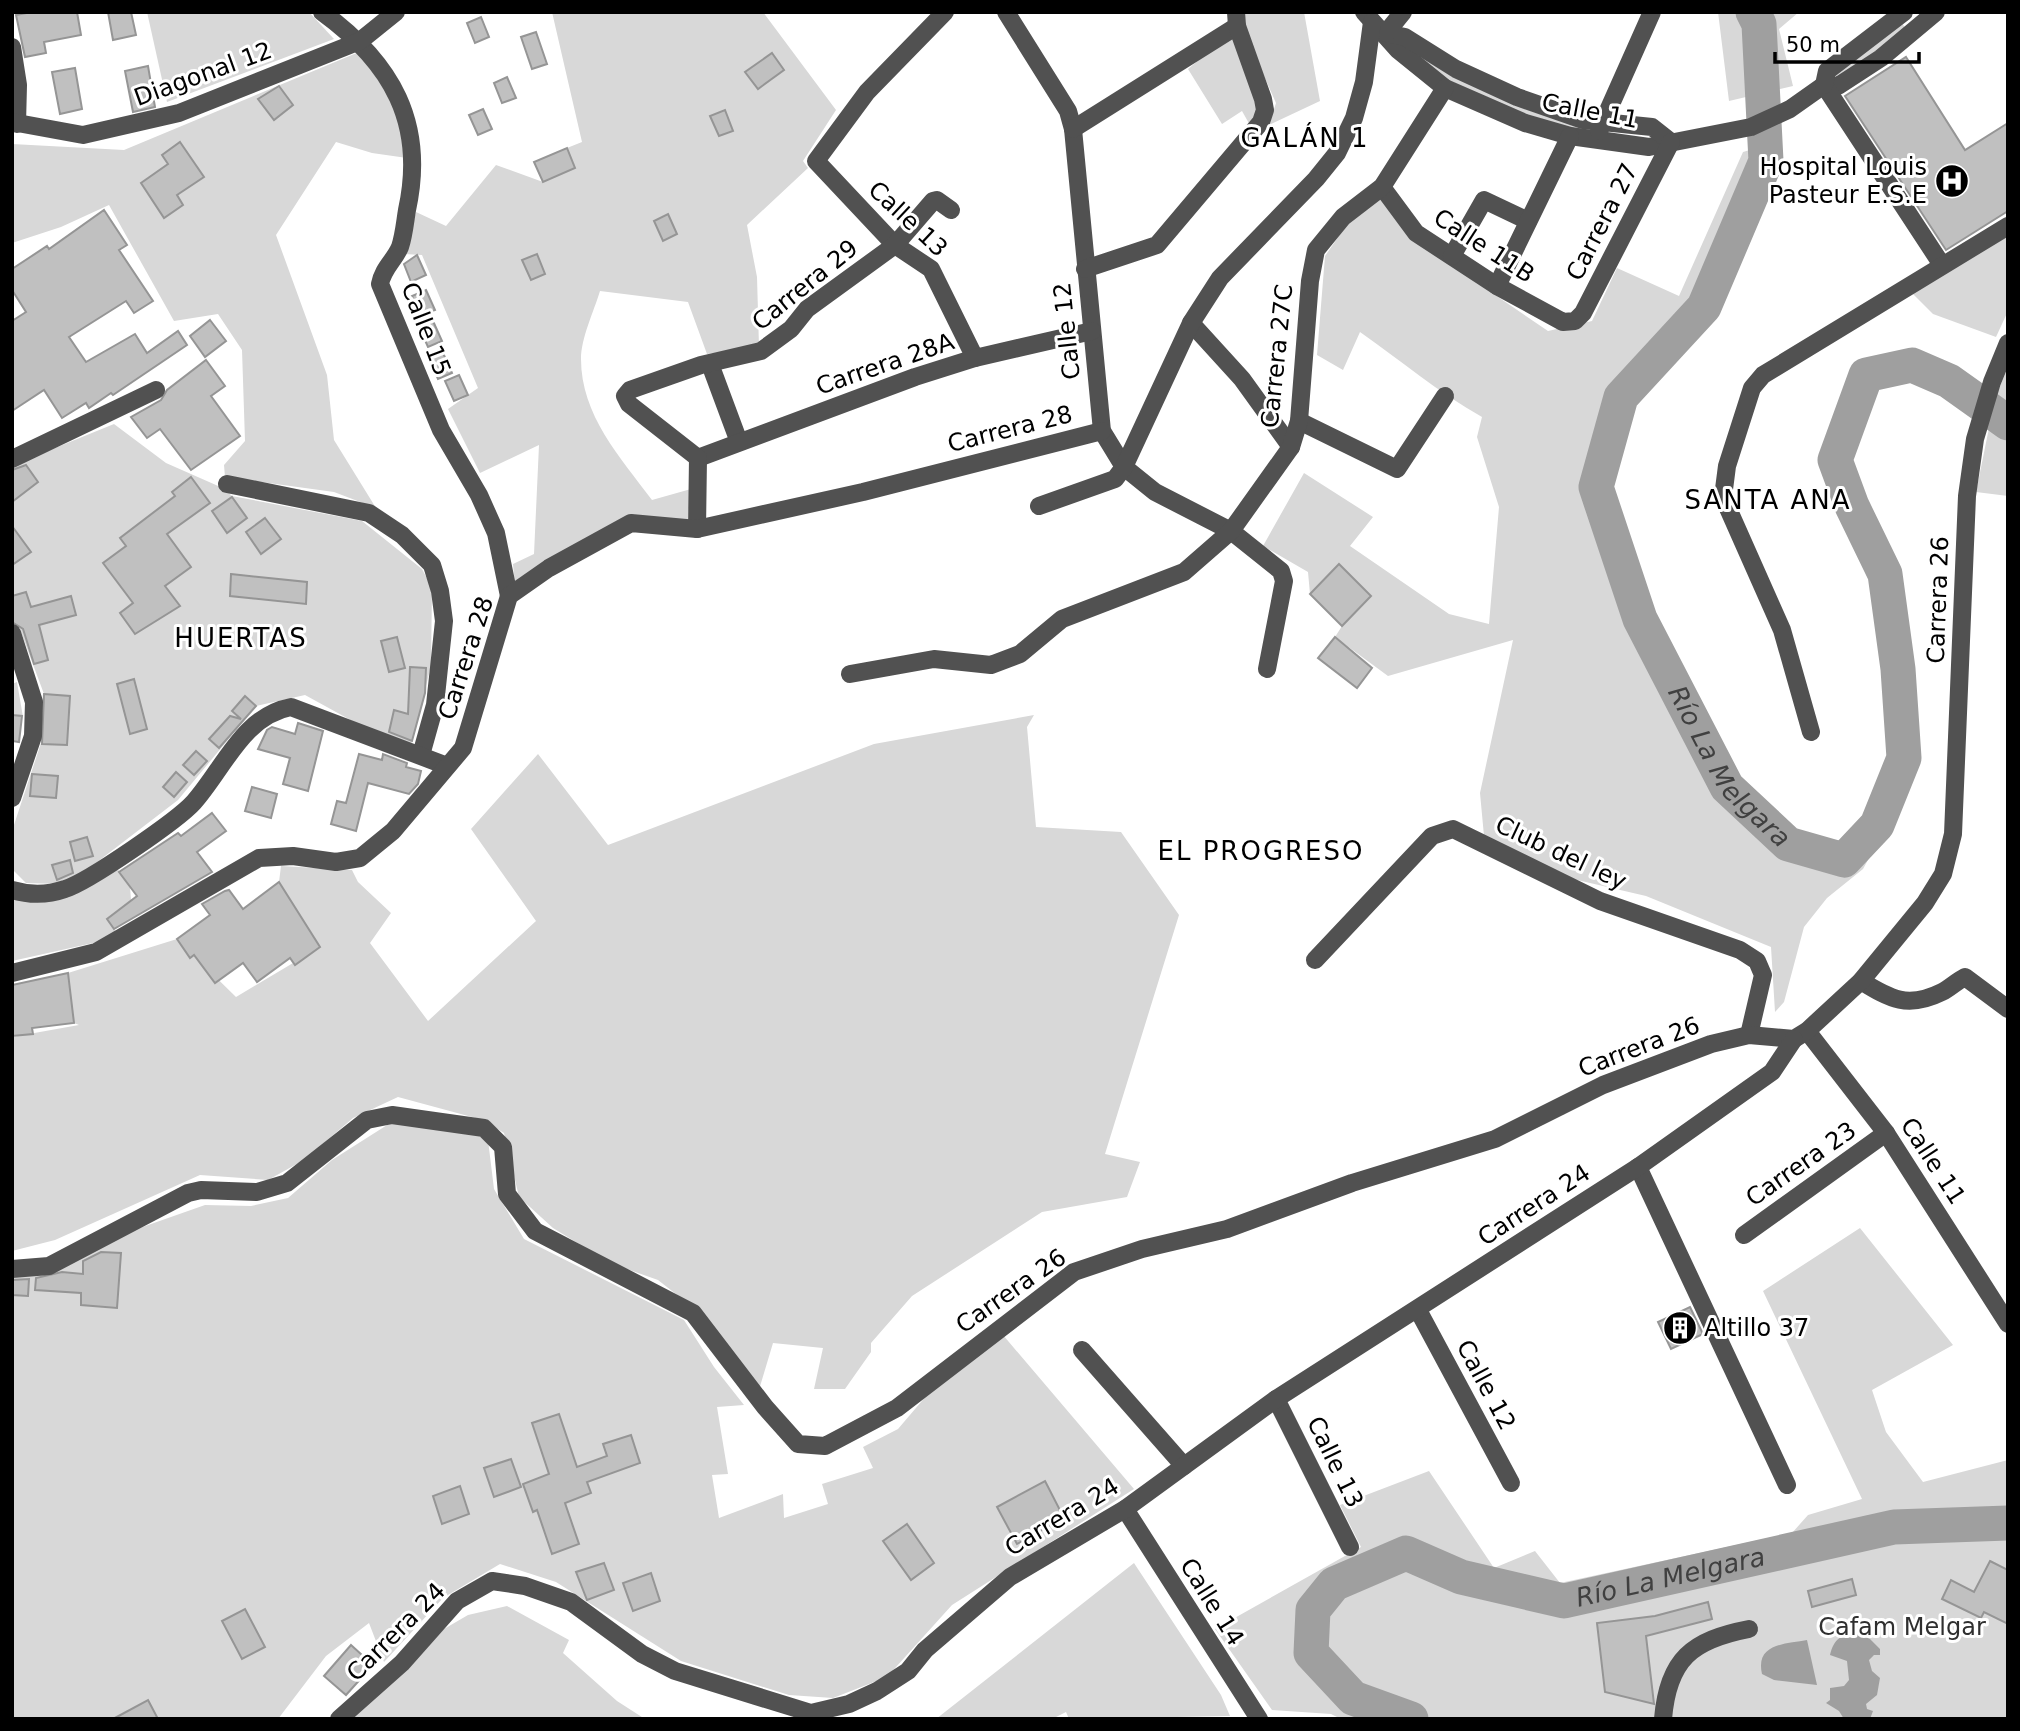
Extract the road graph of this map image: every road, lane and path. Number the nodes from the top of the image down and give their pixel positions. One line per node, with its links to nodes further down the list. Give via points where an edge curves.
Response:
1 (322, 12): 12 (street)
2 (396, 12): 12 (street, Diagonal 12)
3 (945, 12): 26 (street, Calle 13, via 867,92 816,161)
4 (1006, 12): 18 (street, Calle 12, via 1068,111)
5 (1403, 12): 10 (street)
6 (1652, 12): 17 (street, Carrera 27)
7 (1936, 12): 11 (street)
8 (1902, 13): 11 (street); 14 (street, via 1827,71)
9 (1236, 19): 18 (street); 29 (street, via 1265,110 1261,122 1157,245)
10 (1374, 22): 15 (street, Calle 11, via 1398,50); 17 (street, Calle 11, via 1517,97); 32 (street, via 1354,118 1337,153 1220,278)
11 (1913, 32): 14 (street, via 1838,86)
12 (360, 41): 16 (street, Diagonal 12, via 179,113 136,124 83,135); 50 (street, Calle 15, via 401,98 414,152 399,248 380,284 440,430 496,533)
13 (12, 47): 16 (street, via 18,85)
14 (1824, 85): 21 (street, via 1790,109 1751,127); 28 (street)
15 (1446, 88): 19 (street, Calle 11, via 1525,123); 22 (street, Carrera 27C)
16 (15, 123)
17 (1603, 124): 20 (street, Carrera 27); 21 (street, Calle 11, via 1652,127)
18 (1073, 129): 29 (street, Calle 12)
19 (1570, 136): 20 (street, Calle 11); 24 (street)
20 (1594, 141): 21 (street, Calle 11, via 1649,147)
21 (1671, 142): 31 (street, Carrera 27)
22 (1382, 187): 27 (street, Calle 11B, via 1416,233); 39 (street, Carrera 27C, via 1343,217 1316,250)
23 (951, 210): 26 (street, Carrera 29, via 935,199)
24 (1528, 221): 27 (street, via 1484,200); 30 (street)
25 (2008, 226): 28 (street)
26 (895, 245): 35 (street, Calle 13, via 931,269); 36 (street, Carrera 29, via 807,309 791,329 761,351)
27 (1452, 256): 30 (street, Calle 11B)
28 (1942, 265): 54 (street, via 1763,375 1752,388 1727,466 1723,497 1782,630)
29 (1085, 269): 33 (street, Calle 12)
30 (1497, 286): 31 (street, Calle 11B, via 1563,323)
31 (1575, 321)
32 (1191, 323): 42 (street, via 1242,379); 45 (street)
33 (1092, 331): 35 (street, Carrera 28A); 40 (street, Calle 12)
34 (2008, 344): 61 (street, Carrera 26, via 1975,439 1966,520 1953,834 1943,874 1925,903)
35 (975, 358): 41 (street, Carrera 28A)
36 (710, 364): 41 (street); 43 (street, Carrera 29, via 630,390 625,396 629,404)
37 (156, 390): 44 (street)
38 (1445, 396): 39 (street, via 1397,469)
39 (1299, 421): 42 (street, Carrera 27C)
40 (1102, 430): 45 (street, Calle 12); 48 (street, Carrera 28)
41 (739, 442): 43 (street, Carrera 28A)
42 (1291, 447): 49 (street, Carrera 27C)
43 (698, 458): 48 (street)
44 (12, 459)
45 (1124, 467): 47 (street, via 1115,479); 49 (street, Calle 12, via 1155,492)
46 (227, 484): 55 (street, via 369,513 402,535 432,565 444,621 435,705)
47 (1039, 506)
48 (697, 529): 50 (street, Carrera 28, via 631,523)
49 (1231, 531): 52 (street, Calle 12, via 1281,571 1284,582); 53 (street, Carrera 27C, via 1184,572 1062,619 1020,654 991,665 934,659)
50 (509, 596): 56 (street, Carrera 28, via 463,748)
51 (12, 633): 57 (street, via 34,702 33,736)
52 (1267, 669)
53 (850, 674)
54 (1808, 725)
55 (421, 755): 56 (street); 58 (street, via 291,707 272,711 245,732 192,804 104,868 65,889 29,895)
56 (447, 766): 60 (street, Carrera 28, via 393,831 360,858 336,862 293,856 259,858 96,953)
57 (12, 798)
58 (12, 890)
59 (1315, 960): 63 (street, Club del ley, via 1432,836 1453,829 1600,901 1740,950 1757,961 1763,975)
60 (12, 973)
61 (1861, 981): 62 (street, via 1888,998 1907,1003 1941,992 1965,977); 64 (street, Carrera 26)
62 (2008, 1009)
63 (1749, 1034): 64 (street, Carrera 26); 68 (street, Carrera 26, via 1603,1085 1494,1139 1352,1183 1227,1229 1142,1249 1074,1272 897,1408 825,1446 799,1444 765,1408 693,1313 535,1231 507,1194 503,1147 484,1128 392,1115 367,1120 286,1183 257,1192 188,1193 49,1266)
64 (1800, 1035): 65 (street, Calle 11); 66 (street, Carrera 24, via 1773,1072)
65 (1886, 1133): 67 (street, Carrera 23); 70 (street, Calle 11)
66 (1639, 1167): 69 (street, Carrera 24); 75 (street)
67 (1744, 1235)
68 (12, 1269)
69 (1418, 1310): 72 (street, Carrera 24); 74 (street, Calle 12)
70 (2008, 1324)
71 (1082, 1350): 73 (street)
72 (1276, 1399): 73 (street, Carrera 24); 77 (street, Calle 13)
73 (1184, 1466): 76 (street, Carrera 24)
74 (1511, 1483)
75 (1787, 1485)
76 (1125, 1509): 79 (street, Carrera 24, via 1010,1577 925,1650 908,1671 849,1704 811,1713 675,1671 632,1647 571,1602 525,1586 492,1581 457,1601 402,1663); 80 (street, Calle 14)
77 (1350, 1547)
78 (1749, 1629): 81 (street, via 1713,1636 1680,1658 1665,1691)
79 (339, 1719)
80 (1259, 1719)
81 (1663, 1719)

